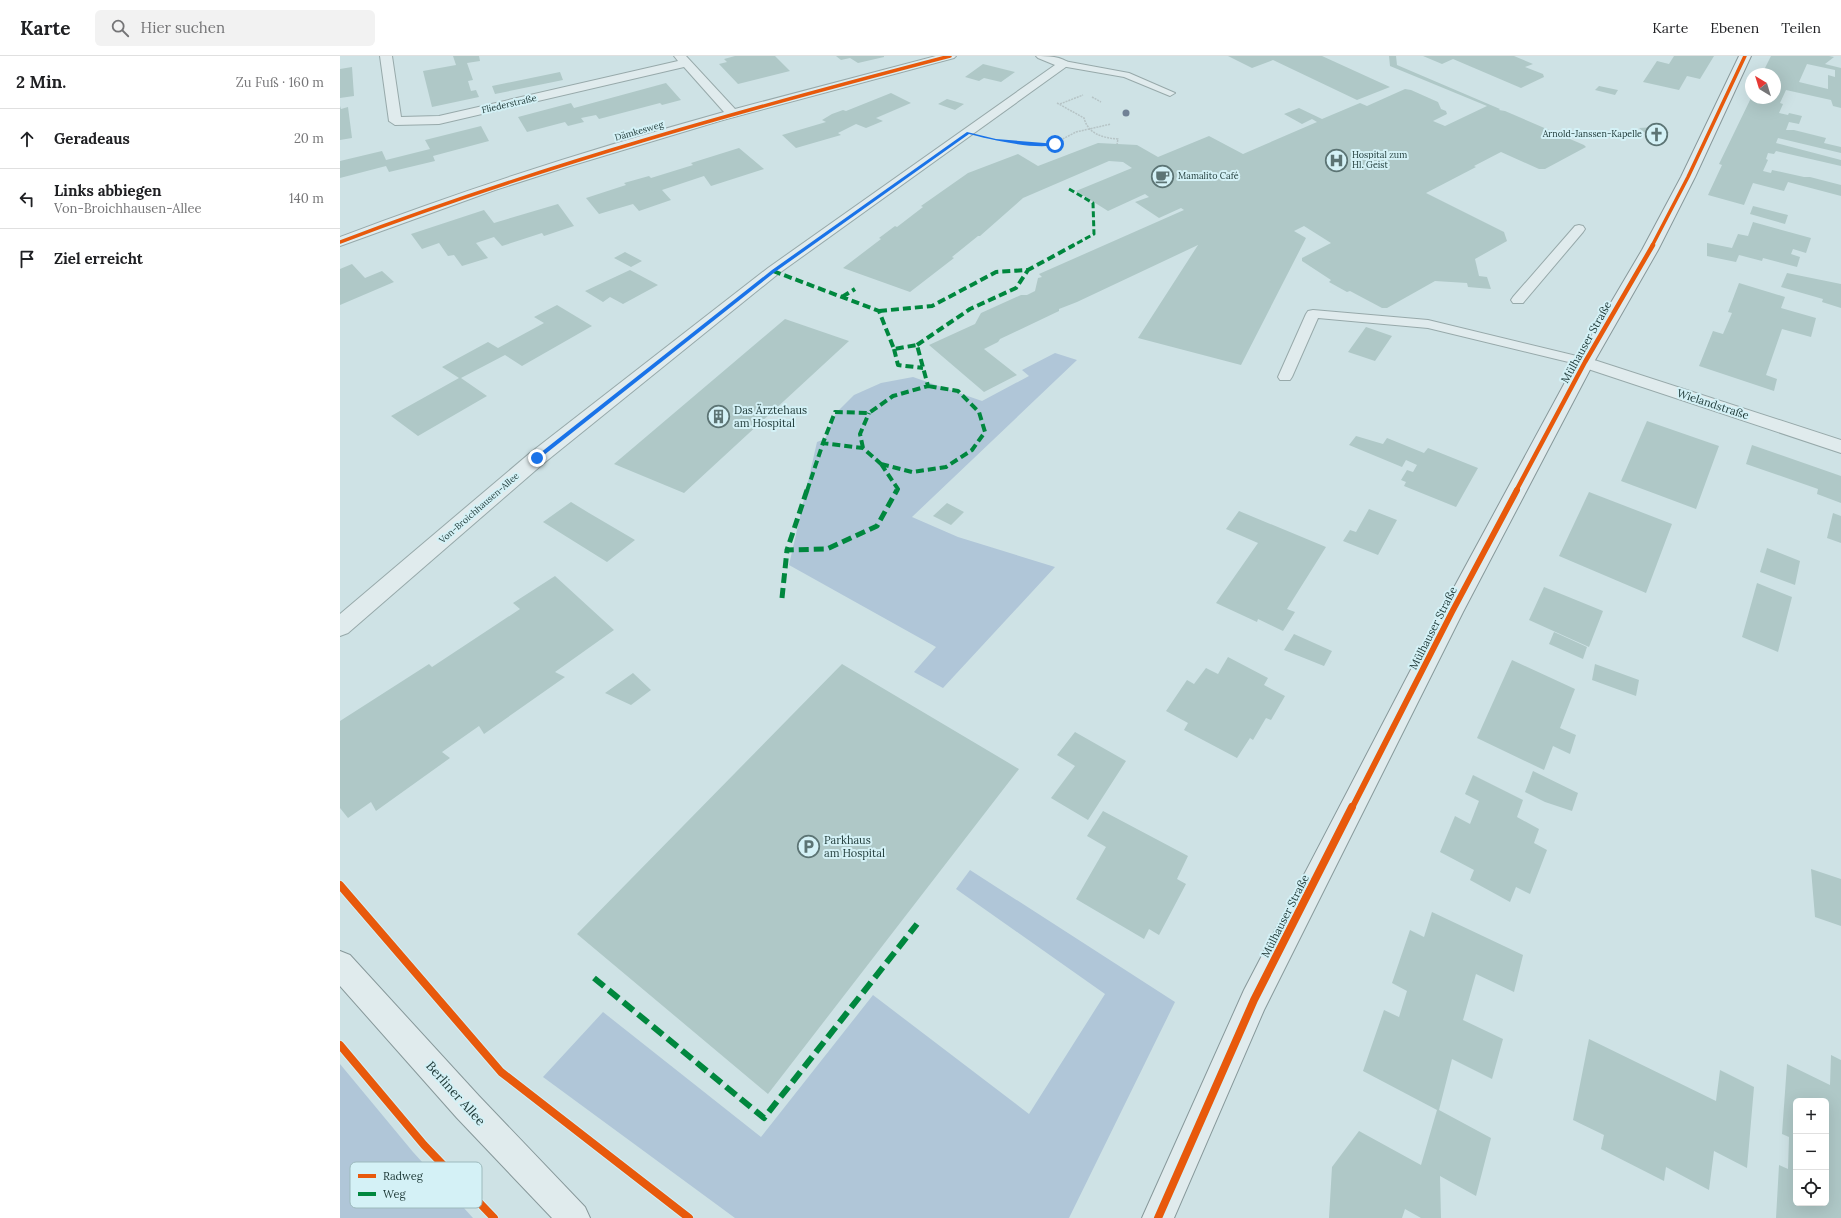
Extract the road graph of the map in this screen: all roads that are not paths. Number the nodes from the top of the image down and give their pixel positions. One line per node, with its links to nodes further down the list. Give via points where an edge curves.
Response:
1 (386, 56): 5 (street, Fliederstraße, via 395,121 439,120)
2 (950, 56): 8 (street, Dämkesweg)
3 (1042, 56): 6 (street)
4 (1745, 56): 12 (street, Mülhauser Straße, via 1688,177 1650,250)
5 (683, 60): 8 (street)
6 (1064, 64): 7 (lane, via 1126,75); 15 (street, Von-Broichhausen-Allee, via 773,271 537,458)
7 (1170, 93)
8 (732, 114): 10 (street, Dämkesweg, via 590,154 401,218)
9 (1579, 229): 11 (lane)
10 (340, 242)
11 (1518, 300)
12 (1585, 362): 13 (lane, via 1428,324 1313,314); 14 (street, Wielandstraße); 18 (street, Mülhauser Straße, via 1452,612 1254,1000)
13 (1284, 377)
14 (1841, 447)
15 (340, 627)
16 (340, 965): 17 (street, Berliner Allee, via 468,1107)
17 (574, 1218)
18 (1158, 1218)

